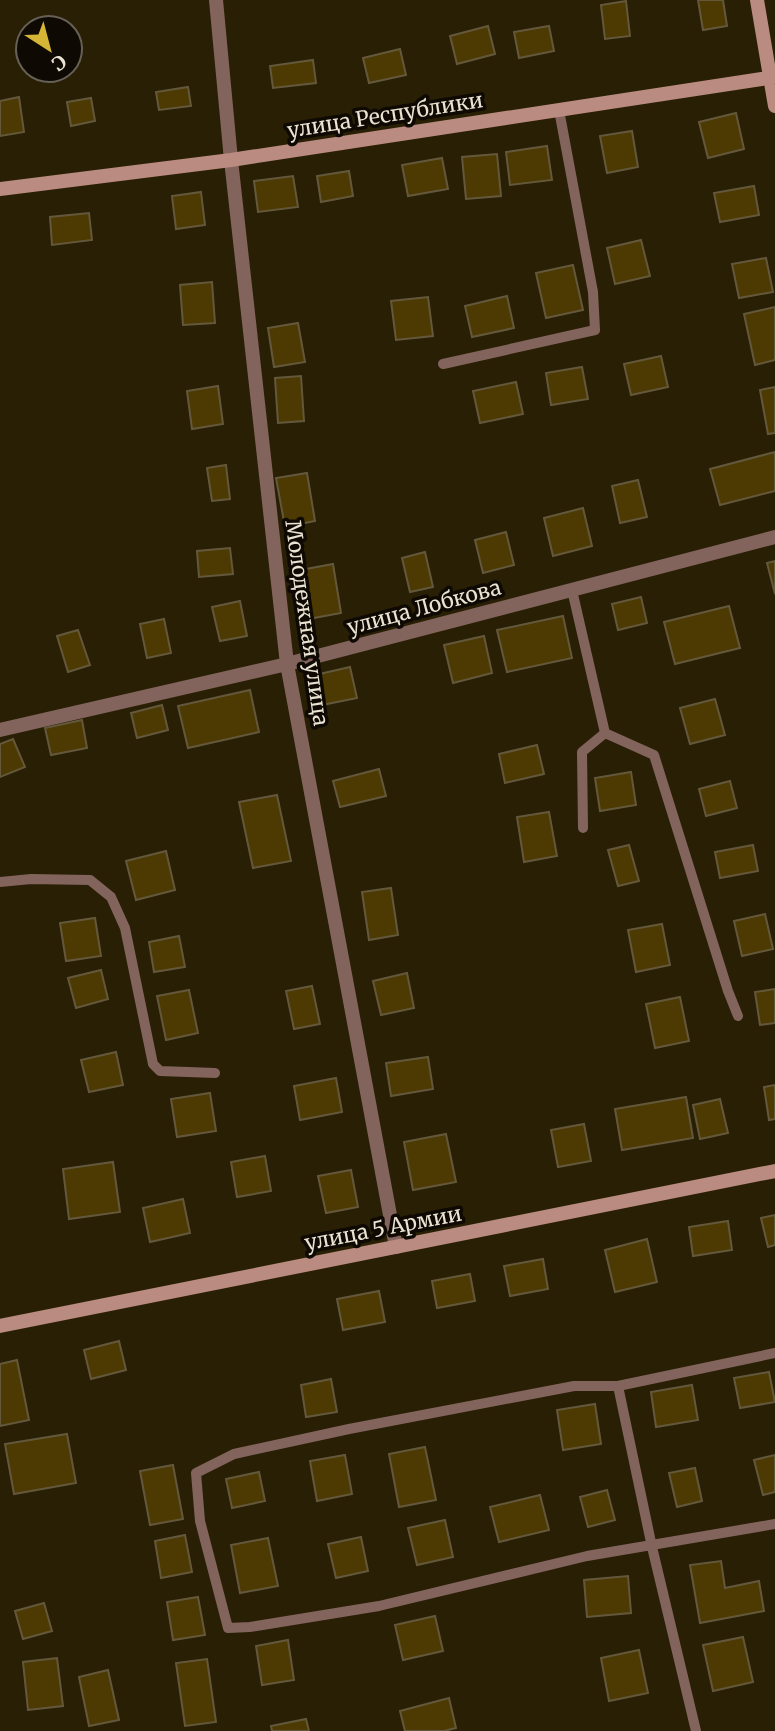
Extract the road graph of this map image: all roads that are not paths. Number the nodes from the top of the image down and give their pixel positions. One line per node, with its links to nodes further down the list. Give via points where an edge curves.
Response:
1 (216, 0): 6 (street, Молодежная улица)
2 (757, 0): 3 (main road)
3 (773, 78): 4 (main road); 5 (main road, улица Республики)
4 (775, 106)
5 (559, 110): 6 (main road, улица Республики); 8 (lane, via 593,292 595,330)
6 (231, 160): 7 (main road, улица Республики); 11 (street, Молодежная улица)
7 (0, 189)
8 (443, 364)
9 (775, 537): 10 (street, улица Лобкова)
10 (572, 590): 11 (street, улица Лобкова); 13 (lane)
11 (287, 664): 12 (street, улица Лобкова); 19 (street, Молодежная улица)
12 (0, 730)
13 (605, 733): 14 (lane, via 582,752); 16 (lane, via 654,755)
14 (583, 828)
15 (0, 882): 17 (lane, via 90,880 111,897 125,928 153,1064 160,1071)
16 (738, 1016)
17 (215, 1073)
18 (775, 1171): 19 (main road, улица 5 Армии)
19 (396, 1247): 20 (main road, улица 5 Армии)
20 (0, 1326)
21 (775, 1353): 22 (lane)
22 (618, 1386): 24 (lane); 24 (lane, via 574,1386 234,1454 196,1472 200,1521 228,1628 380,1606 587,1556)
23 (775, 1524): 24 (lane)
24 (652, 1546): 25 (lane)
25 (696, 1731)

